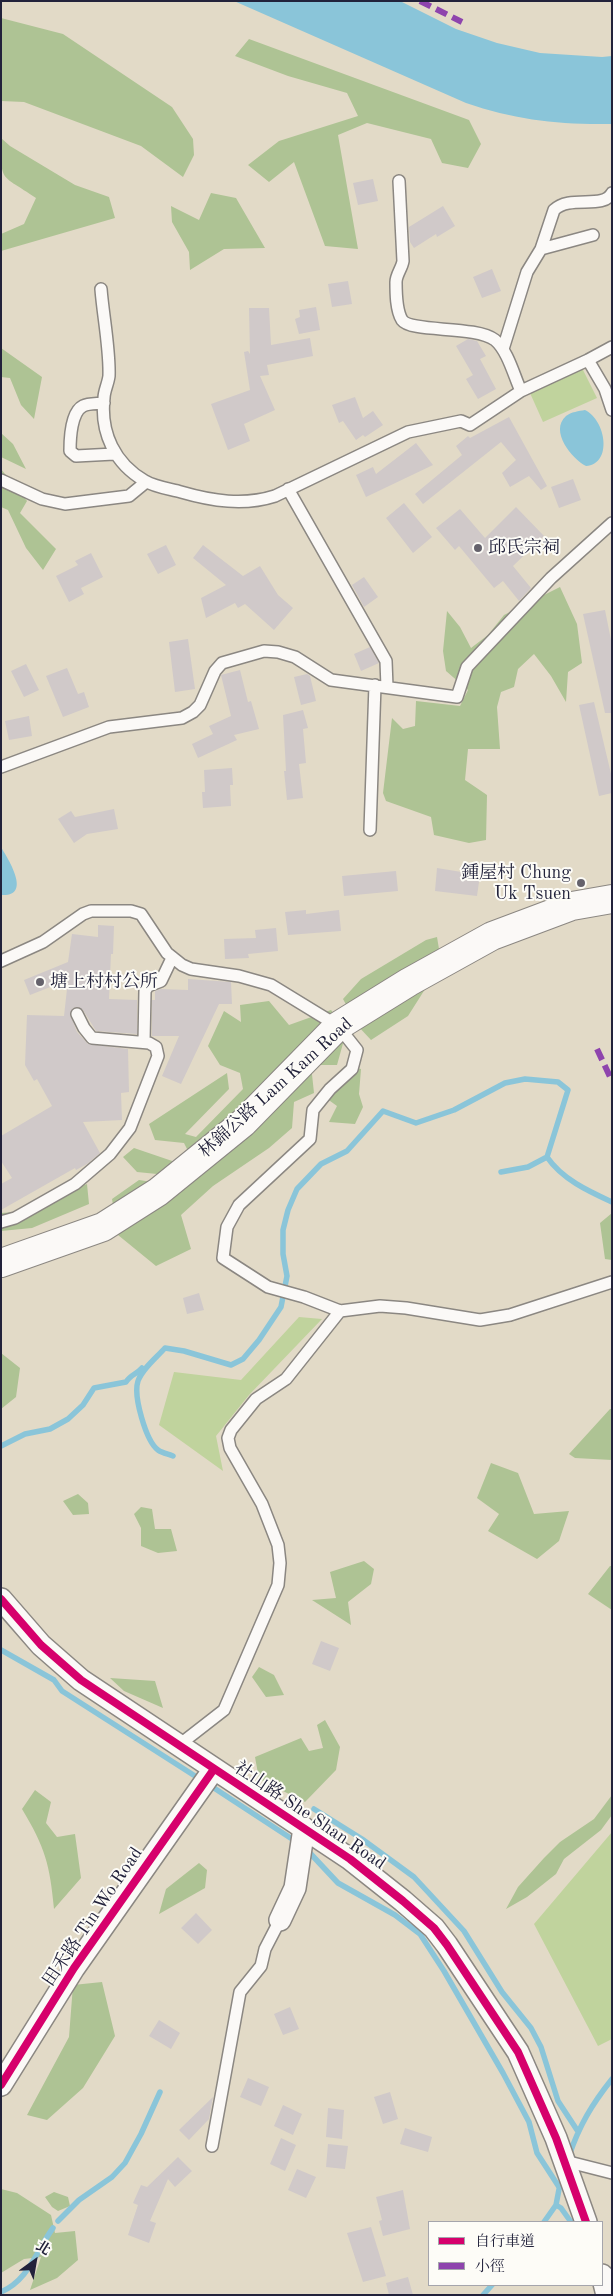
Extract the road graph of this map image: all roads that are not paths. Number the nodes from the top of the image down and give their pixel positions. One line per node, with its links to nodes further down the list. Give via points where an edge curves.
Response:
1 (399, 181): 7 (lane, via 403,260 396,279 397,303 403,321 409,325 481,334 495,340)
2 (612, 193): 4 (lane, via 604,200 559,205 550,220)
3 (593, 236): 4 (lane)
4 (541, 249): 7 (lane, via 527,272)
5 (101, 289): 10 (lane, via 109,375)
6 (612, 346): 8 (lane)
7 (503, 349): 9 (lane)
8 (588, 360): 9 (lane); 11 (lane, via 605,389)
9 (521, 391): 15 (lane, via 470,425 461,422 408,432)
10 (104, 403): 12 (lane, via 109,442); 12 (lane, via 86,404 78,411 73,422 70,451 76,456)
11 (612, 410)
12 (114, 454): 14 (lane)
13 (1, 480): 14 (lane, via 42,499 65,504 129,496)
14 (146, 482): 15 (lane, via 189,494 246,503 257,502)
15 (288, 489): 18 (lane, via 386,661)
16 (612, 523): 18 (lane, via 551,578 473,661 467,668 457,697)
17 (374, 685): 18 (lane); 19 (lane, via 329,679 295,657 278,652 253,653 217,667 200,705 182,718 109,726); 20 (lane)
18 (387, 687)
19 (1, 767)
20 (370, 830)
21 (612, 899): 25 (main road, 林錦公路 Lam Kam Road, via 572,906 492,936)
22 (172, 958): 23 (lane, via 141,914 91,911 75,917 43,942); 25 (lane, via 191,969 240,976 271,985); 26 (lane, via 163,979 145,991)
23 (1, 961)
24 (77, 1014): 26 (lane, via 92,1038)
25 (338, 1026): 28 (main road, 林錦公路 Lam Kam Road, via 243,1123 158,1192 103,1227); 30 (lane, via 357,1050 352,1069 313,1110 310,1139 239,1205 227,1227 223,1258 268,1287)
26 (144, 1042): 27 (lane, via 156,1047 158,1056 130,1128 116,1148 76,1184 15,1218)
27 (1, 1222)
28 (1, 1263)
29 (612, 1282): 30 (lane, via 488,1320 380,1306)
30 (340, 1311): 32 (lane, via 286,1380 256,1399 228,1438 230,1448 262,1504 278,1546 280,1574 224,1710)
31 (1, 1599): 32 (street, 社山路 She Shan Road, via 28,1632 67,1670)
32 (179, 1745): 33 (street, 社山路 She Shan Road)
33 (214, 1769): 34 (street, 社山路 She Shan Road); 36 (street, 田禾路 Tin Wo Road, via 74,1968)
34 (304, 1828): 35 (street, via 295,1888); 38 (street, 社山路 She Shan Road, via 381,1882 440,1936 518,2052)
35 (280, 1920): 37 (lane, via 265,1949 261,1966 240,1992)
36 (1, 2085)
37 (212, 2146)
38 (572, 2169): 39 (lane); 40 (street, 社山路 She Shan Road)
39 (612, 2173)
40 (586, 2221)
41 (603, 2279): 42 (street)
42 (607, 2295)

